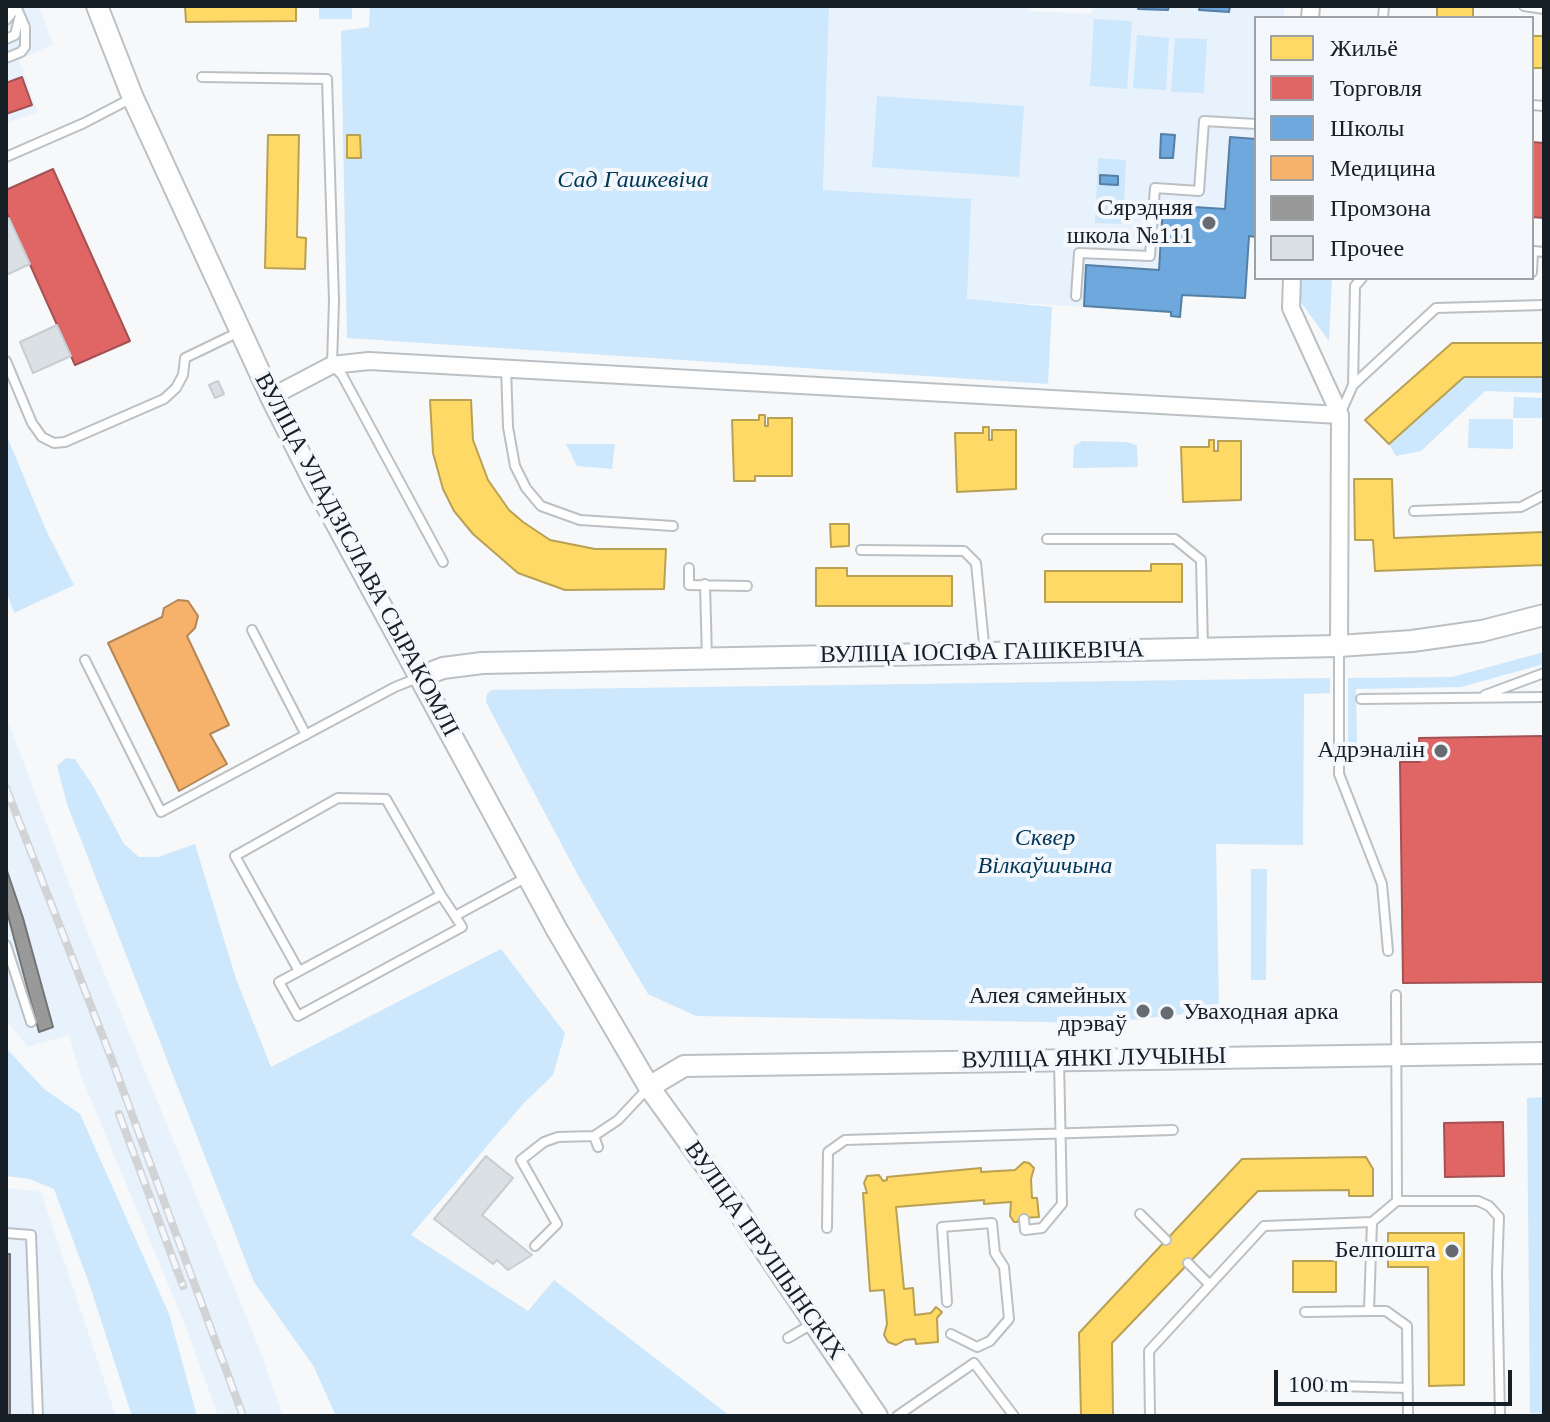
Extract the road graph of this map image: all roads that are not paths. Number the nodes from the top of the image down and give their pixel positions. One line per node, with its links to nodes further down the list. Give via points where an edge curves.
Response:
1 (97, 6): 9 (street, ВУЛІЦА УЛАДЗІСЛАВА СЫРАКОМЛІ)
2 (1524, 6): 4 (lane)
3 (16, 8): 5 (lane); 6 (lane, via 18,30); 7 (lane, via 25,27 25,47)
4 (1544, 9)
5 (6, 20)
6 (6, 39)
7 (6, 58)
8 (202, 77): 18 (lane, via 327,79)
9 (133, 98): 11 (lane); 16 (street, ВУЛІЦА УЛАДЗІСЛАВА СЫРАКОМЛІ)
10 (1254, 124): 14 (lane, via 1204,121 1199,191 1155,188 1150,256 1079,253)
11 (6, 157)
12 (1292, 280): 22 (street, via 1291,308)
13 (1360, 280): 20 (lane, via 1355,286)
14 (1076, 296)
15 (1544, 305): 20 (lane, via 1436,308)
16 (239, 332): 17 (lane, via 185,358 183,375 164,399 65,442 42,437); 21 (street, ВУЛІЦА УЛАДЗІСЛАВА СЫРАКОМЛІ)
17 (6, 361)
18 (332, 365): 19 (street, via 369,361); 21 (street); 28 (lane)
19 (506, 368): 22 (street); 25 (lane, via 515,466 541,506 580,520)
20 (1353, 385): 22 (lane)
21 (271, 397): 40 (street, ВУЛІЦА УЛАДЗІСЛАВА СЫРАКОМЛІ)
22 (1340, 415): 34 (street)
23 (1544, 495): 24 (lane, via 1521,507)
24 (1414, 511)
25 (673, 526)
26 (1047, 539): 35 (lane, via 1175,539 1201,560)
27 (861, 550): 36 (lane, via 964,551 976,563)
28 (443, 562)
29 (689, 568): 30 (lane, via 689,585)
30 (705, 584): 31 (lane); 37 (lane)
31 (747, 586)
32 (1544, 615): 34 (street, ВУЛІЦА ІОСІФА ГАШКЕВІЧА, via 1482,631)
33 (252, 630): 44 (lane)
34 (1339, 646): 35 (street, ВУЛІЦА ІОСІФА ГАШКЕВІЧА); 49 (lane, via 1339,774 1382,884)
35 (1203, 648): 36 (street, ВУЛІЦА ІОСІФА ГАШКЕВІЧА)
36 (985, 654): 37 (street, ВУЛІЦА ІОСІФА ГАШКЕВІЧА)
37 (707, 659): 40 (street, ВУЛІЦА ІОСІФА ГАШКЕВІЧА, via 482,663)
38 (85, 660): 44 (lane, via 161,812)
39 (1544, 673): 42 (lane)
40 (420, 677): 44 (lane); 45 (street, ВУЛІЦА УЛАДЗІСЛАВА СЫРАКОМЛІ)
41 (1544, 697): 42 (lane)
42 (1478, 698): 43 (lane)
43 (1361, 699)
44 (306, 735)
45 (528, 877): 47 (lane); 56 (street, ВУЛІЦА УЛАДЗІСЛАВА СЫРАКОМЛІ)
46 (441, 895): 47 (lane); 50 (lane); 50 (lane, via 386,799 338,798 235,856)
47 (455, 916): 50 (lane, via 462,927 298,1016 279,982)
48 (6, 945): 52 (lane)
49 (1388, 951)
50 (299, 971)
51 (1396, 995): 54 (lane)
52 (31, 1022)
53 (1544, 1053): 54 (street, ВУЛІЦА ЯНКІ ЛУЧЫНЫ)
54 (1396, 1055): 55 (street, ВУЛІЦА ЯНКІ ЛУЧЫНЫ); 61 (lane)
55 (1059, 1060): 56 (street, ВУЛІЦА ЯНКІ ЛУЧЫНЫ, via 684,1066); 58 (lane)
56 (649, 1087): 59 (lane, via 618,1120); 74 (street, ВУЛІЦА ПРУШЫНСКІХ)
57 (1173, 1130): 58 (lane)
58 (1061, 1132): 63 (lane, via 1062,1204 1042,1228 1025,1230); 65 (lane, via 845,1140 828,1152)
59 (594, 1136): 60 (lane); 68 (lane, via 558,1137 521,1160 557,1224)
60 (598, 1147)
61 (1397, 1201): 64 (lane); 87 (lane, via 1478,1201 1499,1217)
62 (1140, 1214): 67 (lane)
63 (1024, 1219)
64 (1372, 1222): 70 (lane, via 1264,1226); 72 (lane)
65 (827, 1228)
66 (6, 1233): 81 (lane, via 31,1235)
67 (1166, 1240)
68 (535, 1246)
69 (1188, 1263): 70 (lane)
70 (1210, 1285): 85 (lane, via 1149,1351)
71 (947, 1302): 77 (lane, via 942,1227 992,1223 995,1253 1004,1267 1009,1319 990,1341)
72 (1369, 1311): 73 (lane); 80 (lane, via 1386,1311 1407,1326)
73 (1305, 1312)
74 (814, 1323): 76 (lane); 82 (street, ВУЛІЦА ПРУШЫНСКІХ)
75 (951, 1334): 77 (lane)
76 (788, 1338)
77 (977, 1347): 78 (lane)
78 (974, 1363): 83 (lane); 84 (lane)
79 (1301, 1385): 80 (lane)
80 (1408, 1388): 86 (lane)
81 (38, 1416)
82 (877, 1416)
83 (897, 1416)
84 (1014, 1416)
85 (1150, 1416)
86 (1408, 1416)
87 (1500, 1416)

